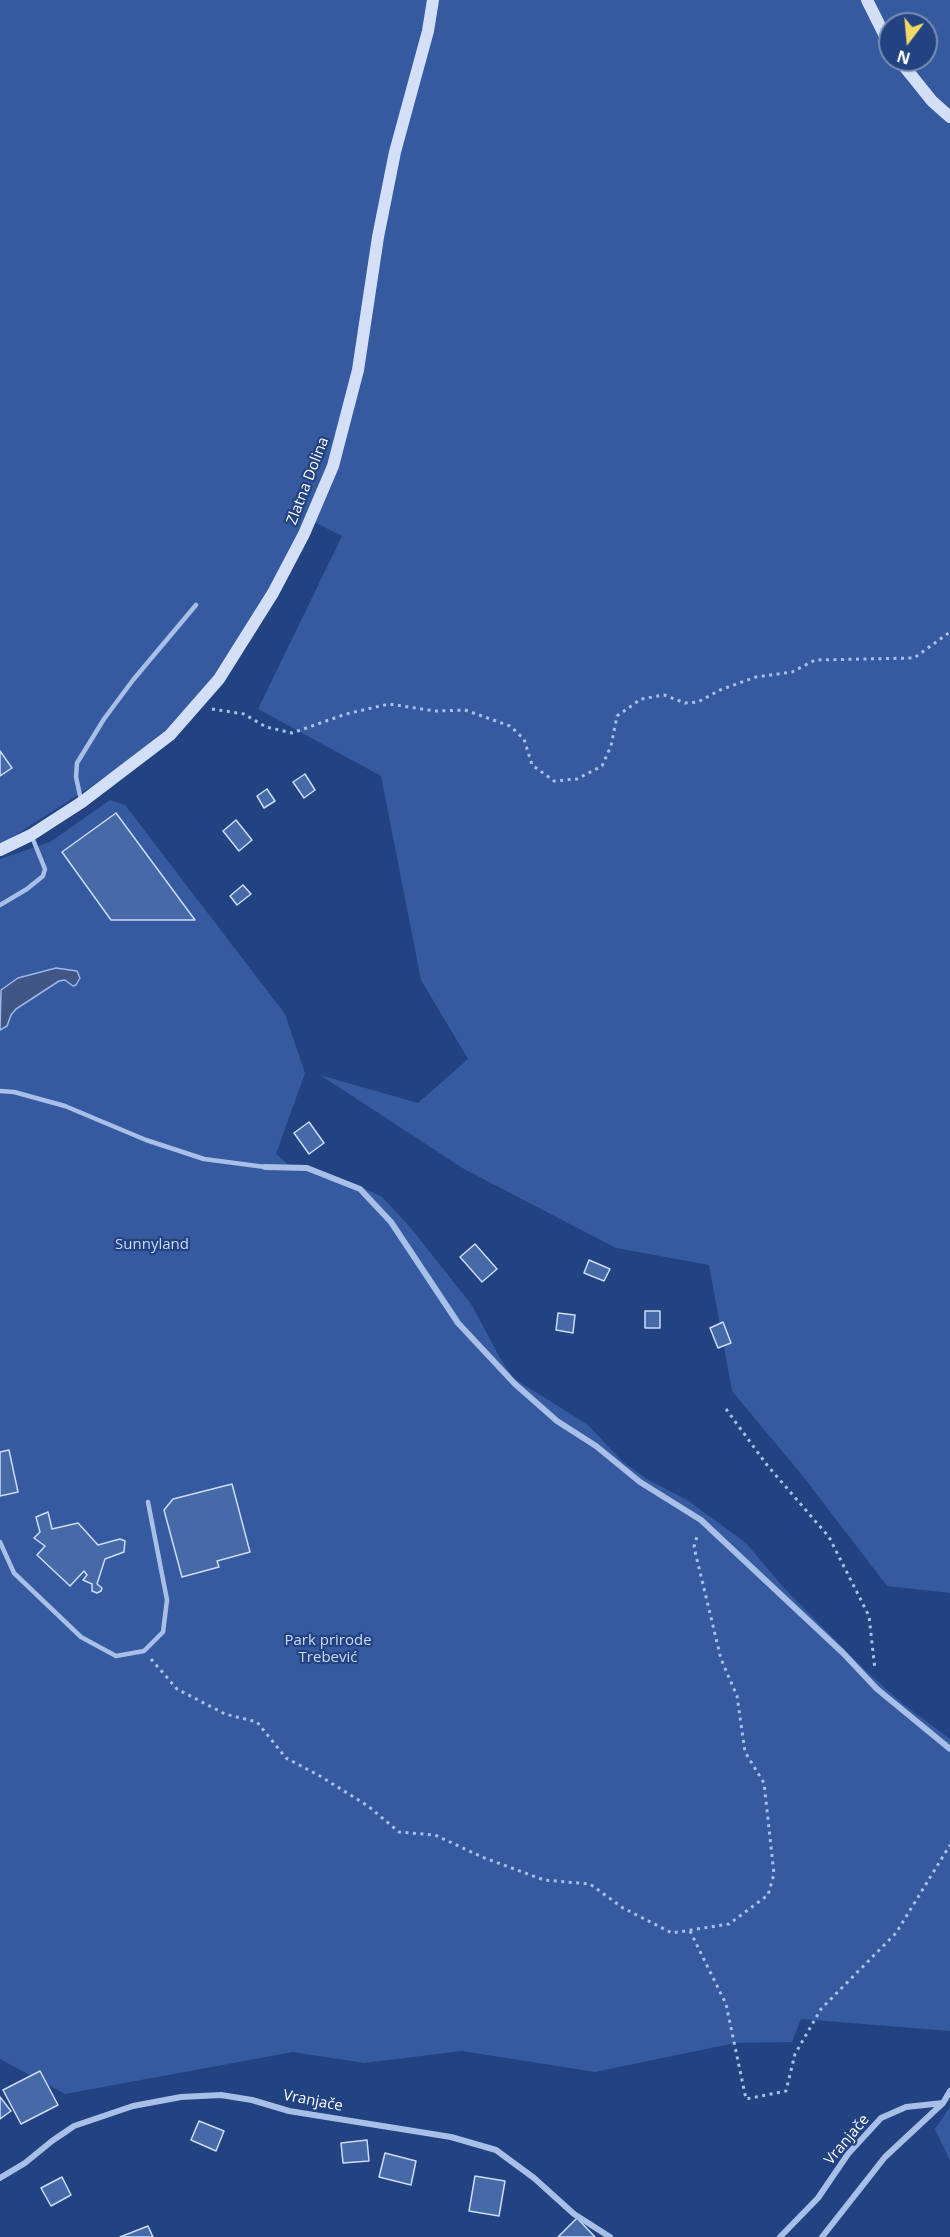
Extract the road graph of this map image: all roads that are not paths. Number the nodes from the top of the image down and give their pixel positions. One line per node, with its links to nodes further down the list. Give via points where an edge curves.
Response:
1 (433, 0): 7 (main road, Zlatna Dolina, via 394,152 358,370 333,466 304,534 273,593 219,679 170,735)
2 (867, 0): 3 (main road)
3 (878, 22)
4 (909, 72): 5 (main road)
5 (950, 117)
6 (196, 605): 7 (lane, via 133,680 77,764)
7 (82, 802): 8 (main road, Zlatna Dolina)
8 (31, 835): 9 (main road, Zlatna Dolina); 10 (lane, via 45,869 43,876)
9 (0, 850)
10 (0, 904)
11 (0, 1091): 12 (lane, via 65,1106 204,1160)
12 (265, 1167): 15 (street, via 307,1168 360,1188 391,1222 458,1323 515,1384 557,1421 640,1482 701,1520 877,1689)
13 (148, 1502): 14 (lane, via 167,1600 162,1632 144,1651 116,1656 81,1637 14,1573)
14 (0, 1542)
15 (950, 1749)
16 (950, 2091): 17 (street)
17 (943, 2103): 20 (street, Vranjače, via 906,2107 881,2118 848,2154 818,2198); 21 (street, via 885,2157)
18 (0, 2178): 19 (street, Vranjače, via 74,2126 133,2106 221,2095 289,2111 451,2137 496,2150 574,2214)
19 (610, 2237)
20 (780, 2237)
21 (822, 2237)

